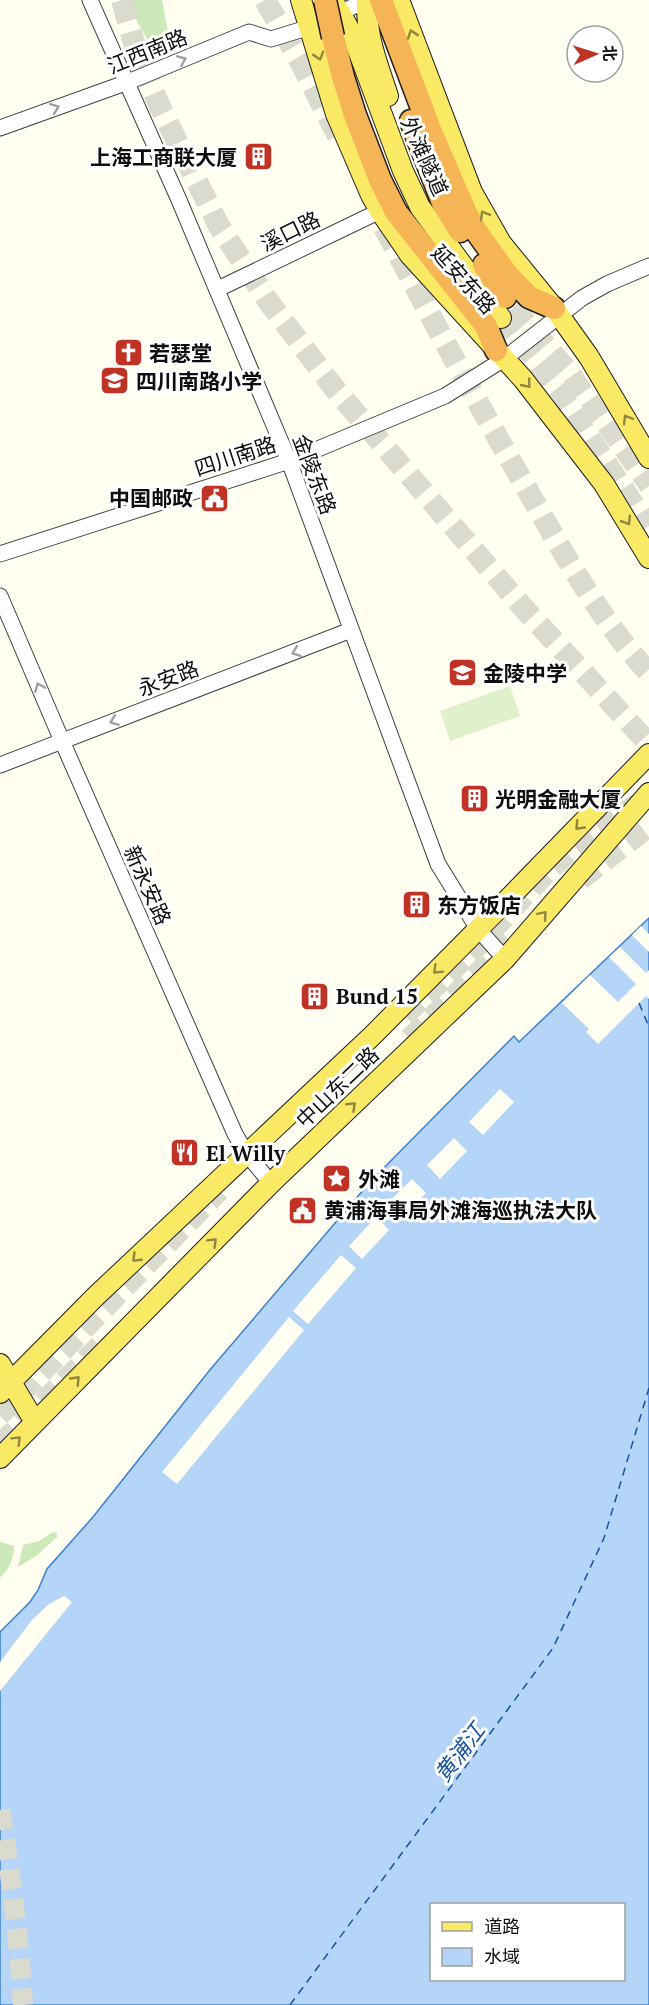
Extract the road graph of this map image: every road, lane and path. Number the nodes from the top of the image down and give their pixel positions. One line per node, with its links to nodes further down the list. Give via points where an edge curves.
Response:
1 (90, 0): 8 (street, 金陵东路)
2 (301, 0): 7 (main road)
3 (368, 0): 6 (street, 江西南路); 10 (highway, via 405,105); 14 (main road, 外滩隧道, via 369,40 420,180 440,217)
4 (381, 0): 10 (highway)
5 (399, 0): 15 (main road, one-way to 5, via 501,243 472,192)
6 (333, 5): 7 (street, 江西南路); 11 (highway, bridge, via 333,37 393,182); 14 (main road, 外滩隧道, via 352,34 420,207)
7 (310, 27): 8 (street, 江西南路, one-way to 7, via 249,32 271,39); 11 (main road, one-way to 11, via 336,114 371,195)
8 (128, 82): 9 (street, 江西南路, one-way to 8); 13 (street, 金陵东路)
9 (0, 128)
10 (451, 201): 14 (highway, via 456,225); 15 (highway, via 529,297)
11 (394, 210): 13 (street, 溪口路); 14 (highway); 16 (highway, via 486,326)
12 (649, 266): 15 (street, 四川南路)
13 (218, 289): 18 (street, 金陵东路)
14 (503, 308)
15 (557, 311): 16 (street, 四川南路); 17 (main road, one-way to 15)
16 (500, 354): 18 (street, 四川南路, via 445,396); 20 (main road, one-way to 20, via 604,484)
17 (649, 458)
18 (289, 462): 19 (street, 四川南路); 22 (street, 金陵东路)
19 (0, 554)
20 (649, 558)
21 (0, 596): 23 (street, 新永安路, one-way to 21)
22 (351, 630): 23 (street, 永安路, one-way to 23); 27 (street, 金陵东路, via 438,864)
23 (62, 741): 25 (street, 永安路); 29 (street, 新永安路)
24 (649, 754): 27 (main road, 中山东二路, one-way to 27)
25 (0, 765)
26 (649, 793): 28 (main road, 中山东二路, one-way to 26)
27 (478, 929): 28 (street, 金陵东路); 29 (main road, 中山东二路, one-way to 29, via 372,1036)
28 (505, 959): 30 (main road, 中山东二路, one-way to 28)
29 (246, 1153): 30 (street, 新永安路); 32 (main road, 中山东二路, one-way to 32)
30 (272, 1183): 33 (main road, 中山东二路, one-way to 30)
31 (0, 1364): 32 (main road)
32 (5, 1388): 33 (main road)
33 (35, 1422): 34 (main road, 中山东二路, one-way to 33)
34 (0, 1458)

